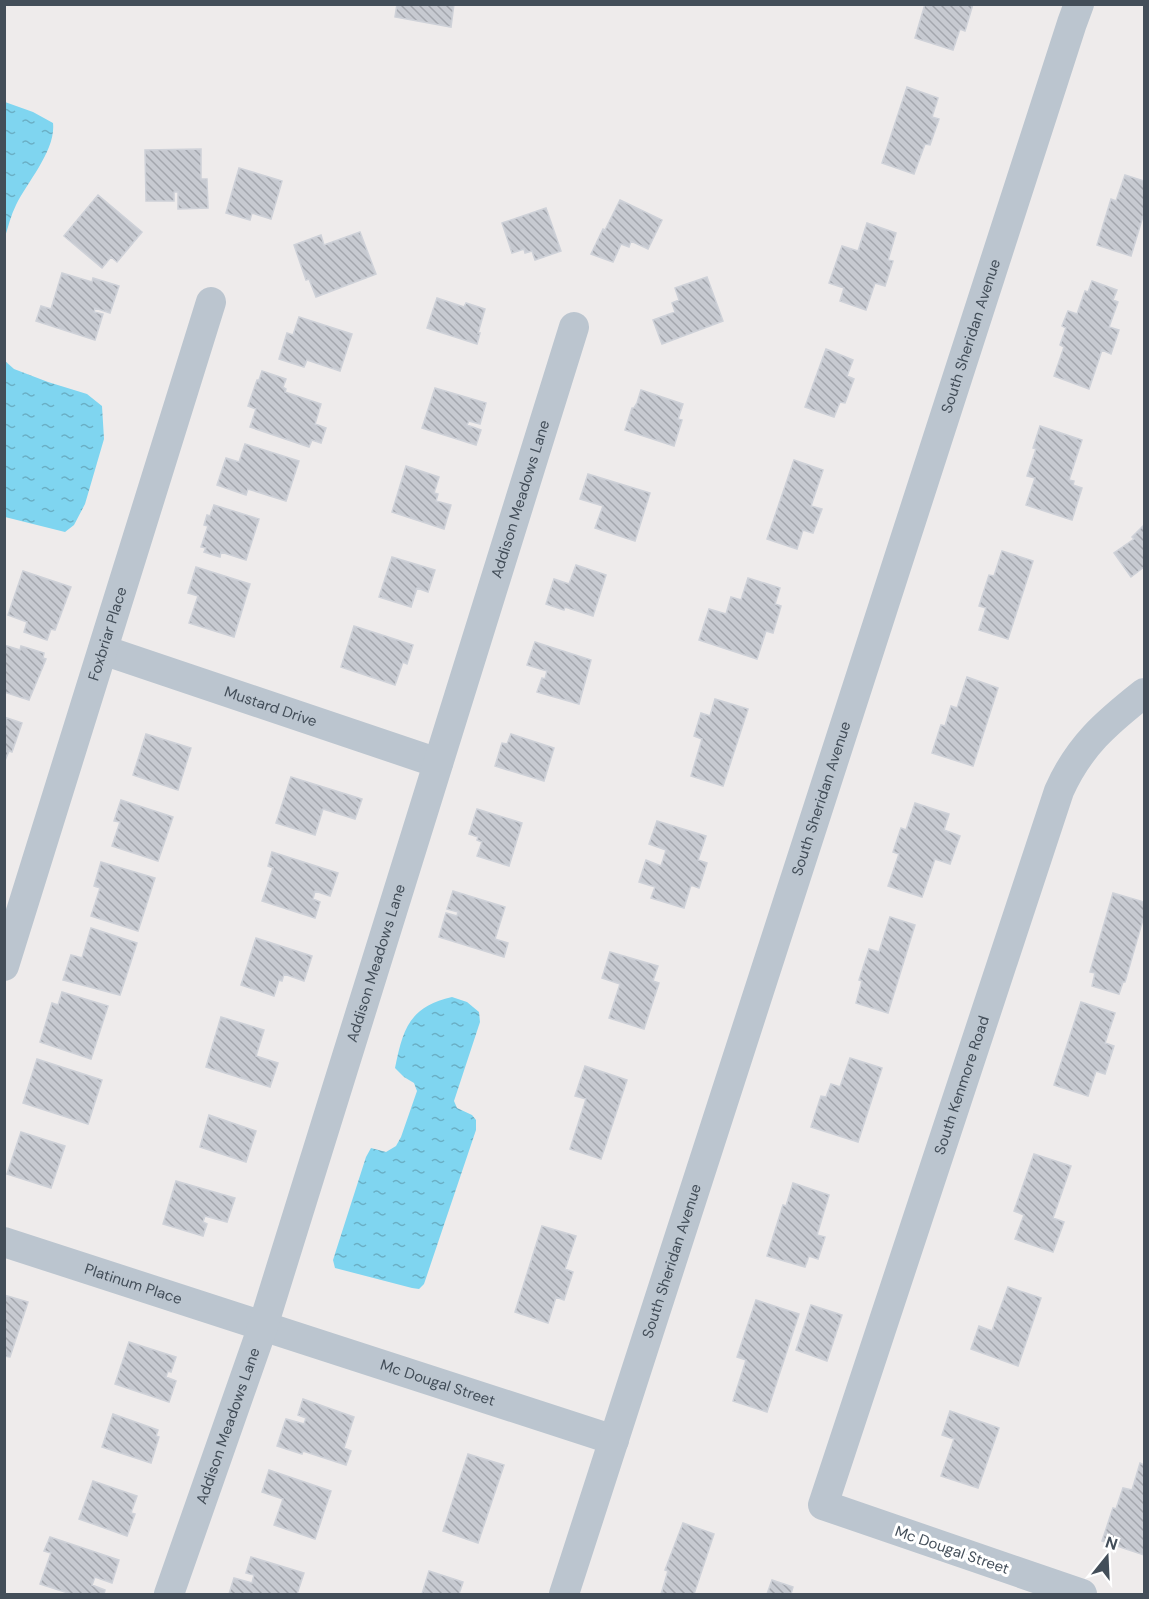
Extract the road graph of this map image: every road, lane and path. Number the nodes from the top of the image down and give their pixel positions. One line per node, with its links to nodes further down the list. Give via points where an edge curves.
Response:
1 (1079, 4): 10 (street, South Sheridan Avenue)
2 (211, 302): 4 (street, Foxbriar Place)
3 (574, 327): 6 (street, Addison Meadows Lane)
4 (103, 650): 6 (street, Mustard Drive); 7 (street, Foxbriar Place)
5 (1144, 693): 11 (street, South Kenmore Road, via 1093,736 1059,790)
6 (438, 763): 9 (street, Addison Meadows Lane)
7 (4, 966)
8 (4, 1242): 9 (street, Platinum Place)
9 (263, 1326): 10 (street, Mc Dougal Street); 12 (street, Addison Meadows Lane)
10 (614, 1440): 13 (street, South Sheridan Avenue)
11 (823, 1505): 14 (street, Mc Dougal Street)
12 (169, 1594)
13 (564, 1594)
14 (1082, 1594)

